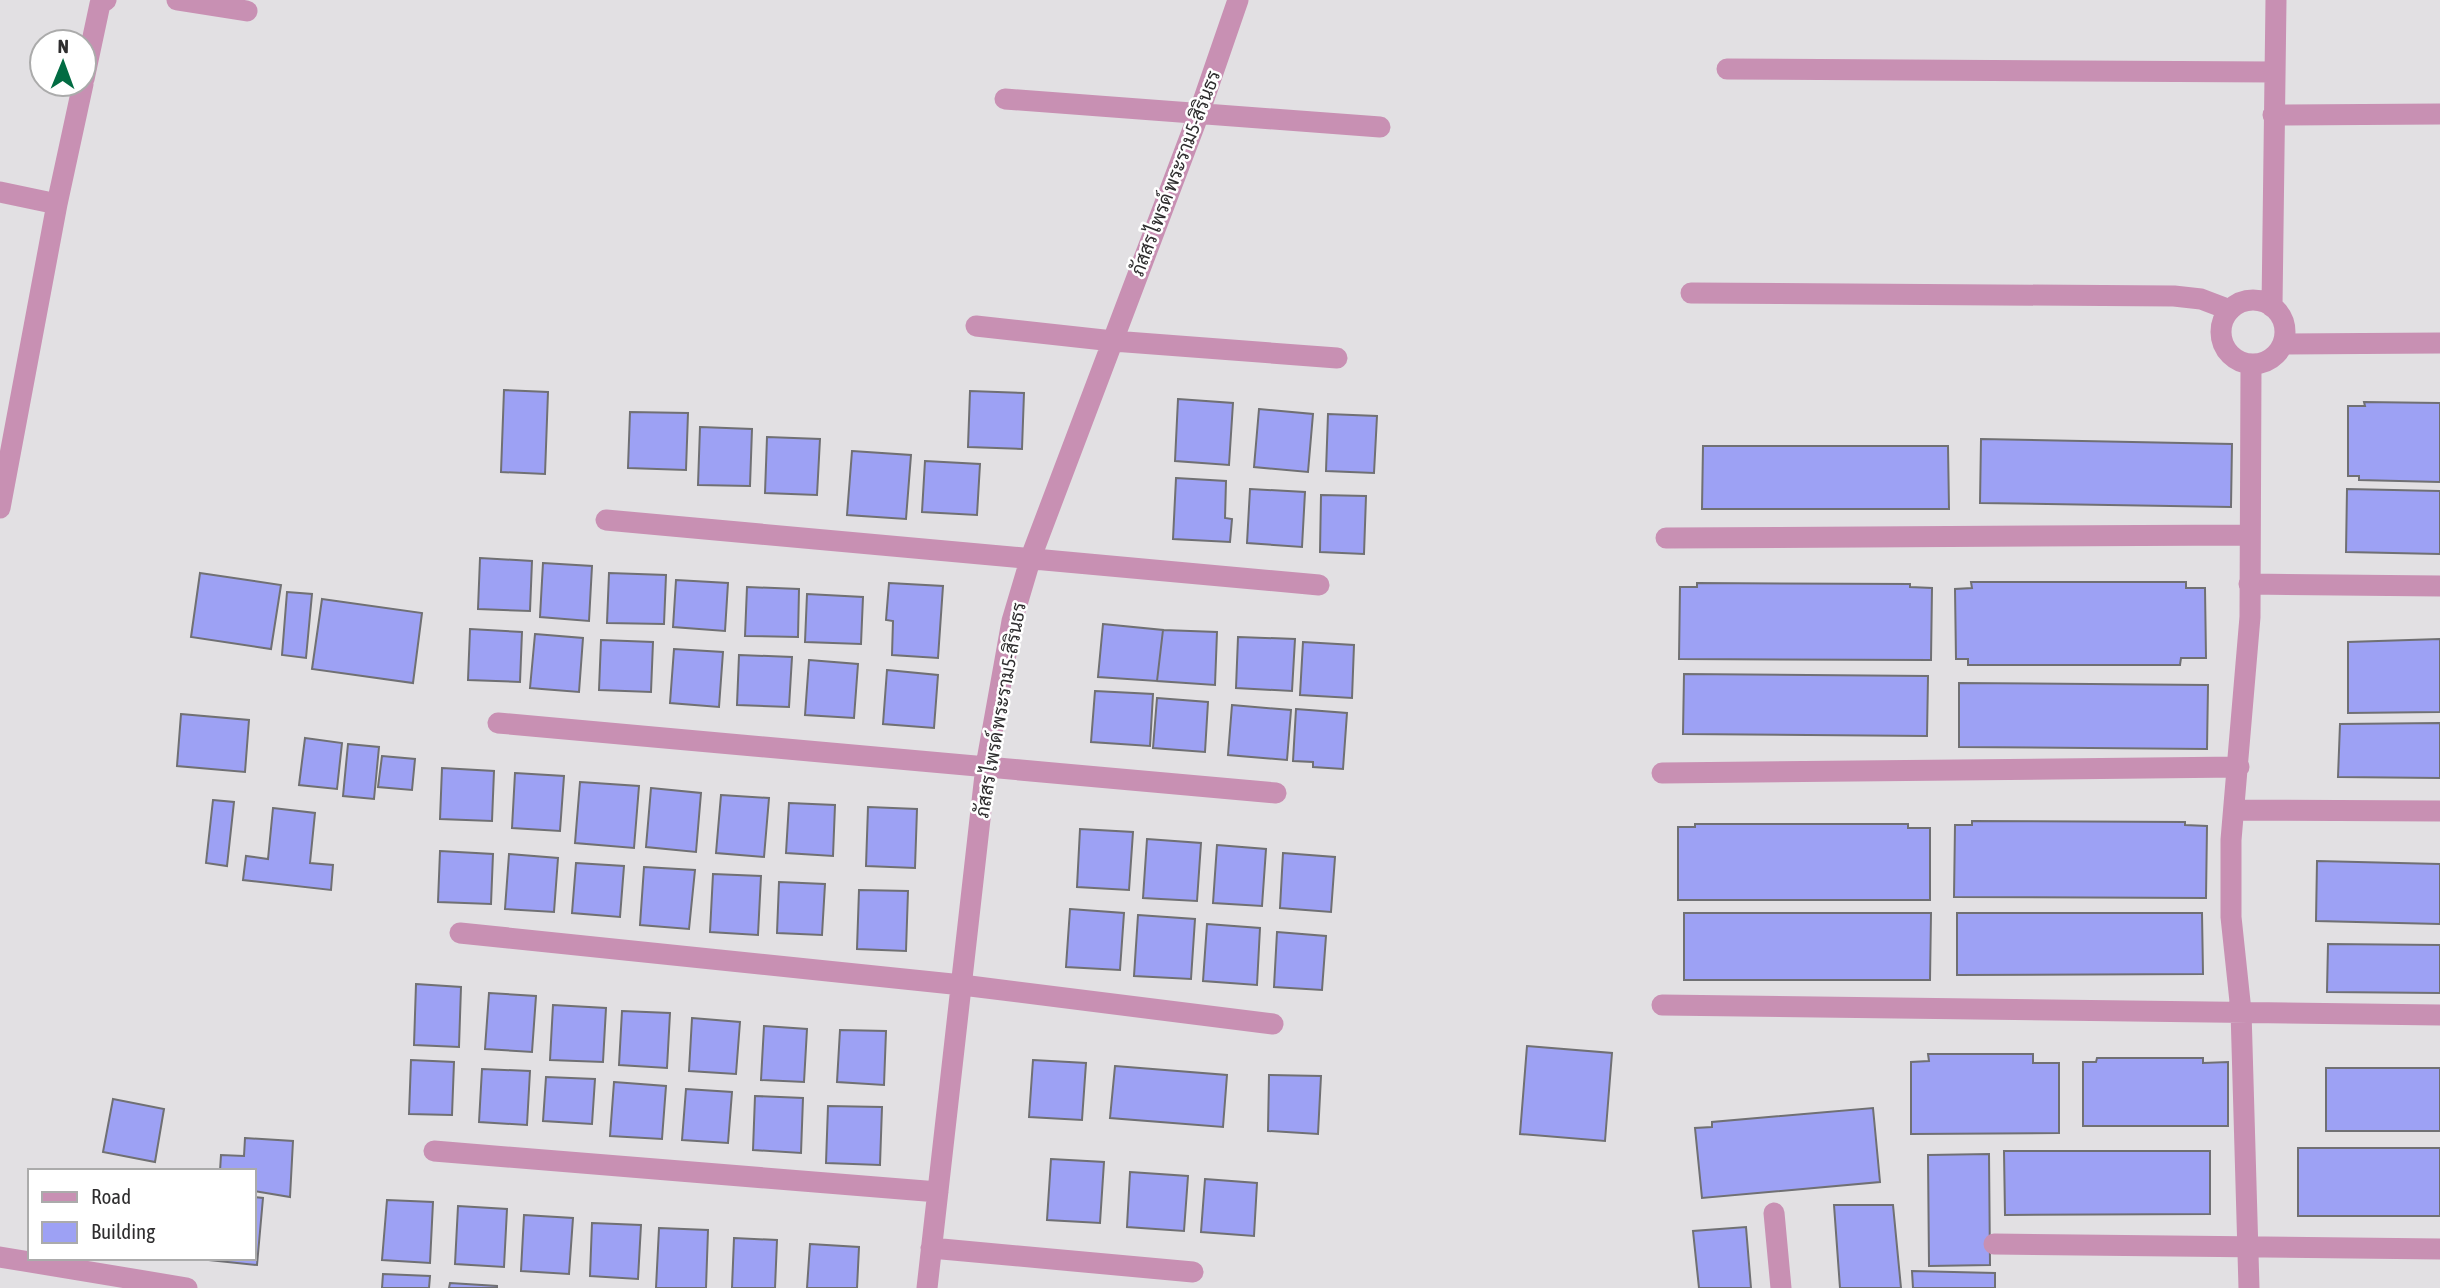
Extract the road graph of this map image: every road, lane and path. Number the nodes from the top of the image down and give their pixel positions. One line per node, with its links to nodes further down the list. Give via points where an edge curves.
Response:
1 (106, 0): 6 (street, via 100,4)
2 (177, 0): 5 (street)
3 (1238, 0): 13 (street, ภัสสร ไพรด์ พระราม5-สิรินธร)
4 (2276, 0): 8 (street)
5 (247, 11)
6 (95, 28)
7 (1727, 69): 8 (street)
8 (2274, 72): 12 (street)
9 (80, 98): 16 (street)
10 (1005, 99): 13 (street)
11 (2440, 114): 12 (street)
12 (2273, 115): 18 (street)
13 (1198, 116): 14 (street); 21 (street, ภัสสร ไพรด์ พระราม5-สิรินธร)
14 (1380, 127)
15 (0, 192): 16 (street)
16 (57, 204): 26 (street)
17 (1691, 293): 19 (street, via 2174,296 2201,299)
18 (2272, 307): 19 (street, via 2259,301); 23 (street, via 2285,330)
19 (2230, 310): 25 (street, via 2221,325 2221,338 2227,351)
20 (976, 326): 21 (street)
21 (1112, 341): 24 (street); 30 (street, ภัสสร ไพรด์ พระราม5-สิรินธร)
22 (2440, 343): 23 (street)
23 (2283, 344): 25 (street, via 2264,363)
24 (1337, 358)
25 (2250, 365): 28 (street)
26 (0, 508)
27 (606, 520): 30 (street)
28 (2249, 535): 29 (street); 31 (street)
29 (1667, 538)
30 (1031, 557): 32 (street); 35 (street, ภัสสร ไพรด์ พระราม5-สิรินธร, via 1012,621)
31 (2249, 584): 33 (street); 36 (street)
32 (1319, 585)
33 (2440, 586)
34 (499, 723): 35 (street)
35 (986, 766): 38 (street); 42 (street, ภัสสร ไพรด์ พระราม5-สิรินธร)
36 (2239, 767): 37 (street); 39 (street)
37 (1662, 773)
38 (1276, 793)
39 (2234, 810): 40 (street); 44 (street, via 2231,916)
40 (2440, 811)
41 (460, 933): 42 (street)
42 (962, 985): 46 (street); 48 (street, ภัสสร ไพรด์ พระราม5-สิรินธร)
43 (1662, 1005): 44 (street)
44 (2241, 1012): 45 (street); 51 (street)
45 (2440, 1015)
46 (1273, 1024)
47 (434, 1151): 48 (street)
48 (937, 1192): 52 (street, ภัสสร ไพรด์ พระราม5-สิรินธร)
49 (1774, 1213): 58 (street)
50 (1994, 1244): 51 (street)
51 (2248, 1246): 53 (street); 59 (street)
52 (931, 1248): 55 (street); 57 (street, ภัสสร ไพรด์ พระราม5-สิรินธร)
53 (2440, 1249)
54 (0, 1257): 56 (street)
55 (1193, 1272)
56 (187, 1288)
57 (927, 1288)
58 (1781, 1288)
59 (2249, 1288)

